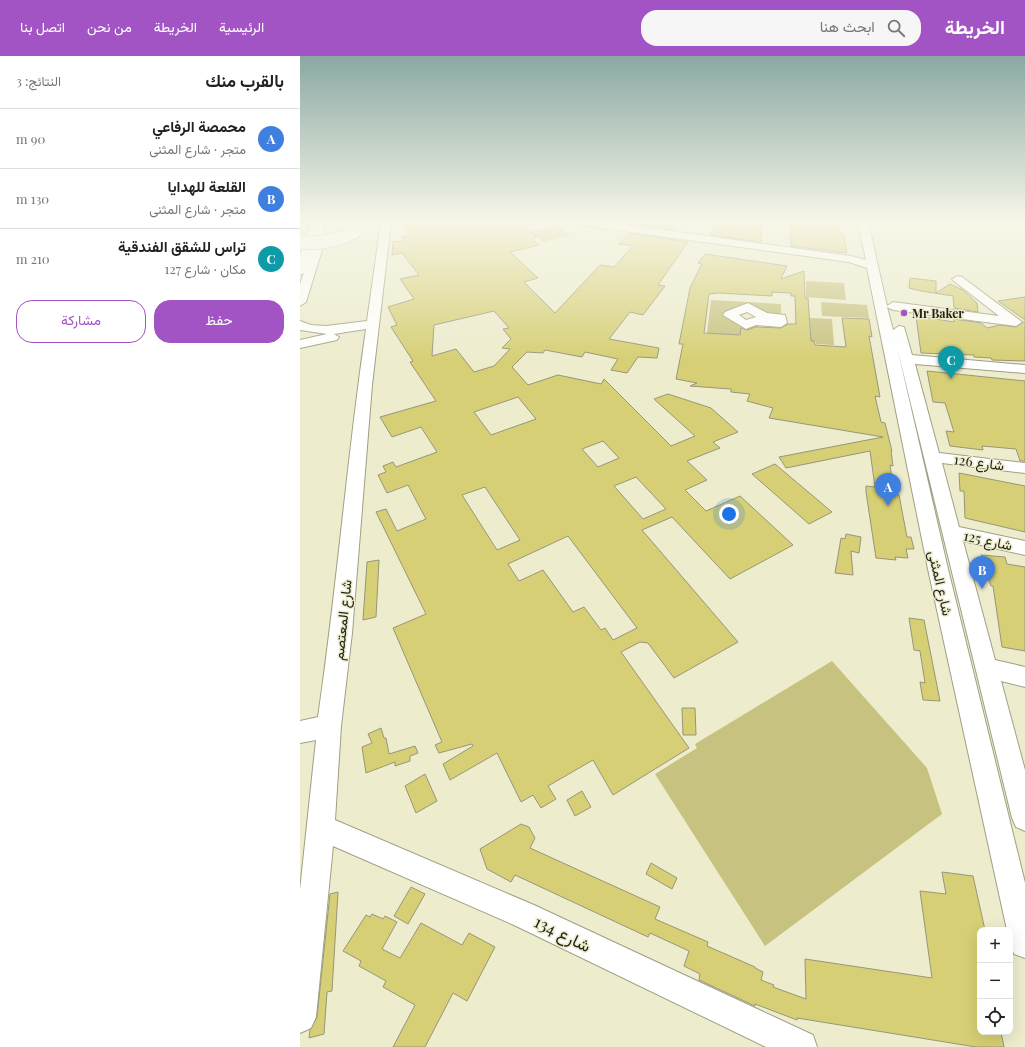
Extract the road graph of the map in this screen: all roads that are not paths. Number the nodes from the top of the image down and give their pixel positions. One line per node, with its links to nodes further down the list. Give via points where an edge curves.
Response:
1 (311, 268): 6 (street)
2 (380, 268): 10 (street, شارع المعتصم)
3 (873, 268): 24 (street, شارع المثنى, via 938,569)
4 (883, 268): 7 (street, شارع المثنى)
5 (958, 279): 9 (street)
6 (300, 302)
7 (893, 306): 9 (street); 12 (street, شارع المثنى)
8 (300, 325): 10 (street, via 323,330)
9 (1020, 326)
10 (372, 328): 11 (street); 20 (street, شارع المعتصم)
11 (300, 344)
12 (907, 359): 13 (street); 14 (street, شارع المثنى)
13 (1025, 369)
14 (932, 457): 15 (street, شارع 126); 16 (street, شارع المثنى)
15 (1025, 468)
16 (951, 532): 17 (street, شارع 125); 18 (street, شارع المثنى)
17 (1025, 548)
18 (986, 668): 19 (street); 22 (street, شارع المثنى)
19 (1025, 677)
20 (329, 726): 21 (street); 23 (street, شارع المعتصم)
21 (300, 732)
22 (1025, 818)
23 (321, 828): 25 (street, شارع المعتصم); 26 (street, شارع 134, via 524,914)
24 (1025, 943)
25 (300, 1017)
26 (801, 1047)

